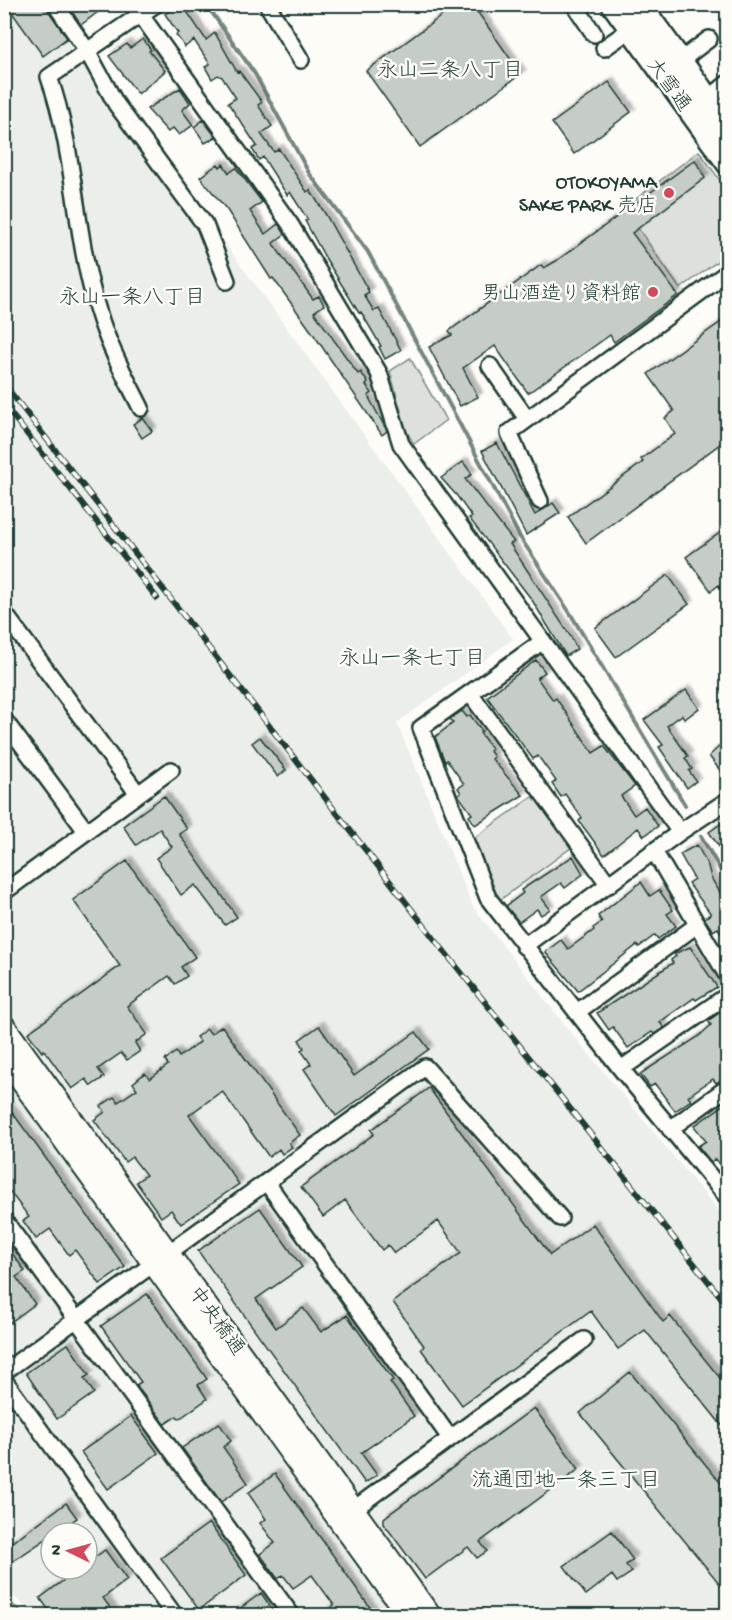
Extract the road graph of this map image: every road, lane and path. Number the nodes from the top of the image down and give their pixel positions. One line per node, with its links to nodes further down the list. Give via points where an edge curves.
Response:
1 (54, 4): 12 (street)
2 (156, 4): 7 (street)
3 (267, 4): 13 (street)
4 (574, 4): 9 (street)
5 (613, 4): 8 (highway, 大雪通)
6 (639, 4): 14 (highway, 大雪通)
7 (137, 10): 12 (street); 26 (street, via 290,224 379,373 401,444)
8 (631, 29): 11 (street); 18 (highway, 大雪通)
9 (594, 34)
10 (709, 39): 14 (street)
11 (604, 48)
12 (90, 49): 20 (street, via 116,104 205,225); 22 (street, via 49,77 60,110 98,312)
13 (301, 60)
14 (680, 61): 16 (highway, 大雪通)
15 (728, 83): 16 (street)
16 (707, 100): 17 (highway, 大雪通)
17 (728, 127)
18 (728, 163)
19 (728, 272): 23 (street)
20 (227, 280)
21 (490, 366): 23 (street)
22 (141, 408)
23 (527, 419): 24 (street, via 508,433)
24 (540, 501)
25 (4, 613): 30 (street)
26 (543, 641): 27 (street); 33 (street)
27 (470, 693): 35 (street); 38 (street, via 421,728 488,898)
28 (4, 720): 32 (street)
29 (171, 770): 30 (street)
30 (138, 794): 32 (street)
31 (728, 800): 33 (street)
32 (86, 831): 36 (street)
33 (680, 832): 34 (street)
34 (654, 851): 35 (street); 37 (street)
35 (609, 885): 38 (street)
36 (4, 892)
37 (697, 925): 39 (street); 41 (street)
38 (524, 946): 41 (street)
39 (728, 977)
40 (728, 995): 44 (street)
41 (577, 1012): 44 (street)
42 (4, 1025): 52 (main road, 中央橋通)
43 (4, 1058): 52 (main road, 中央橋通)
44 (621, 1069): 46 (street)
45 (728, 1087): 46 (street)
46 (670, 1128): 47 (street)
47 (722, 1182): 49 (street)
48 (267, 1183): 50 (street, via 425,1067); 52 (street); 57 (street)
49 (728, 1198)
50 (560, 1218)
51 (4, 1220): 53 (street)
52 (162, 1258): 53 (street); 58 (main road, 中央橋通)
53 (76, 1319): 55 (street); 60 (street)
54 (584, 1340): 57 (street)
55 (4, 1372)
56 (4, 1380): 59 (street)
57 (450, 1438): 58 (street)
58 (347, 1514): 61 (main road, 中央橋通); 62 (main road, 中央橋通)
59 (175, 1616)
60 (292, 1616)
61 (408, 1616)
62 (431, 1616)

